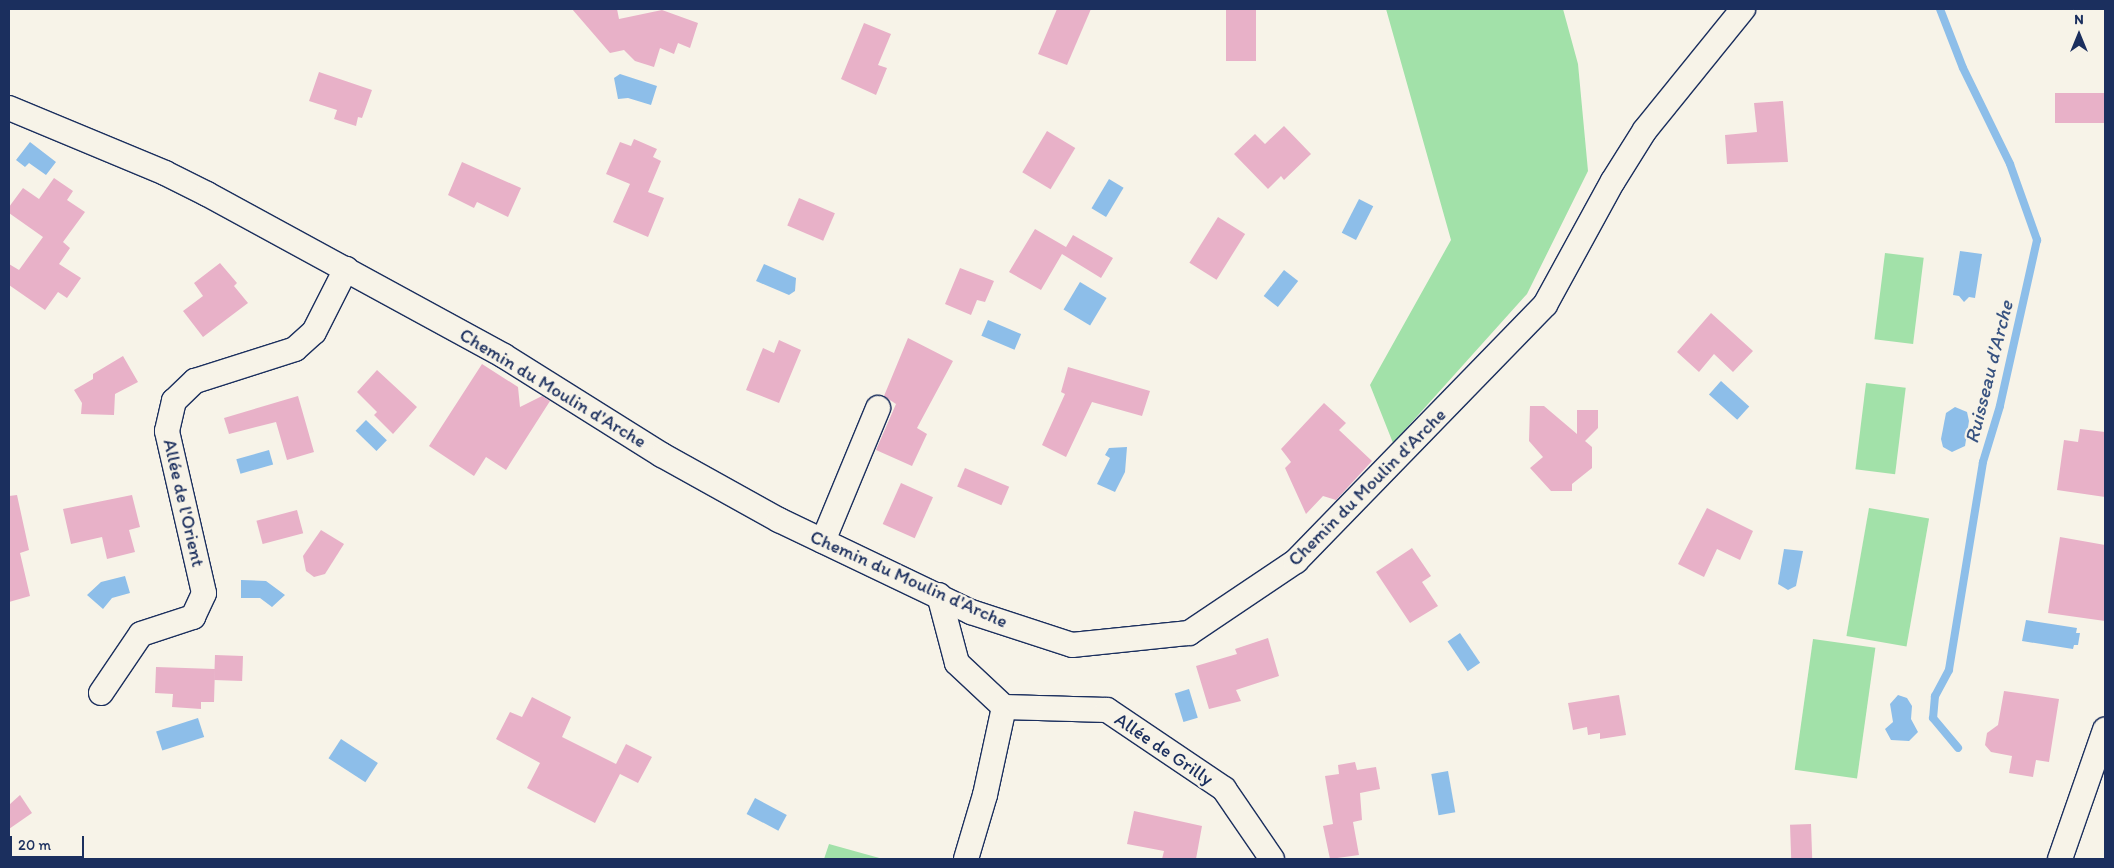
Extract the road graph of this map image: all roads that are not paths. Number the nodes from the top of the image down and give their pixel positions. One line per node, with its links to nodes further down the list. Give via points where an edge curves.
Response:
1 (1743, 9): 6 (street, Chemin du Moulin d'Arche, via 1645,130 1612,181 1545,305 1296,561 1189,633 1072,645 997,622)
2 (9, 108): 3 (street, Chemin du Moulin d'Arche, via 165,172)
3 (346, 269): 5 (street, Chemin du Moulin d'Arche, via 504,356 726,491); 7 (street, Allée de l'Orient, via 314,332 295,349 195,381 174,401 167,431 204,593 193,617 142,634)
4 (878, 408): 5 (street)
5 (823, 541): 6 (street, Chemin du Moulin d'Arche)
6 (939, 595): 8 (street, via 958,663)
7 (101, 693)
8 (1004, 707): 10 (street, via 986,795); 11 (street, Allée de Grilly, via 1107,710 1224,789)
9 (2105, 730): 12 (street)
10 (966, 859)
11 (1272, 859)
12 (2060, 859)

